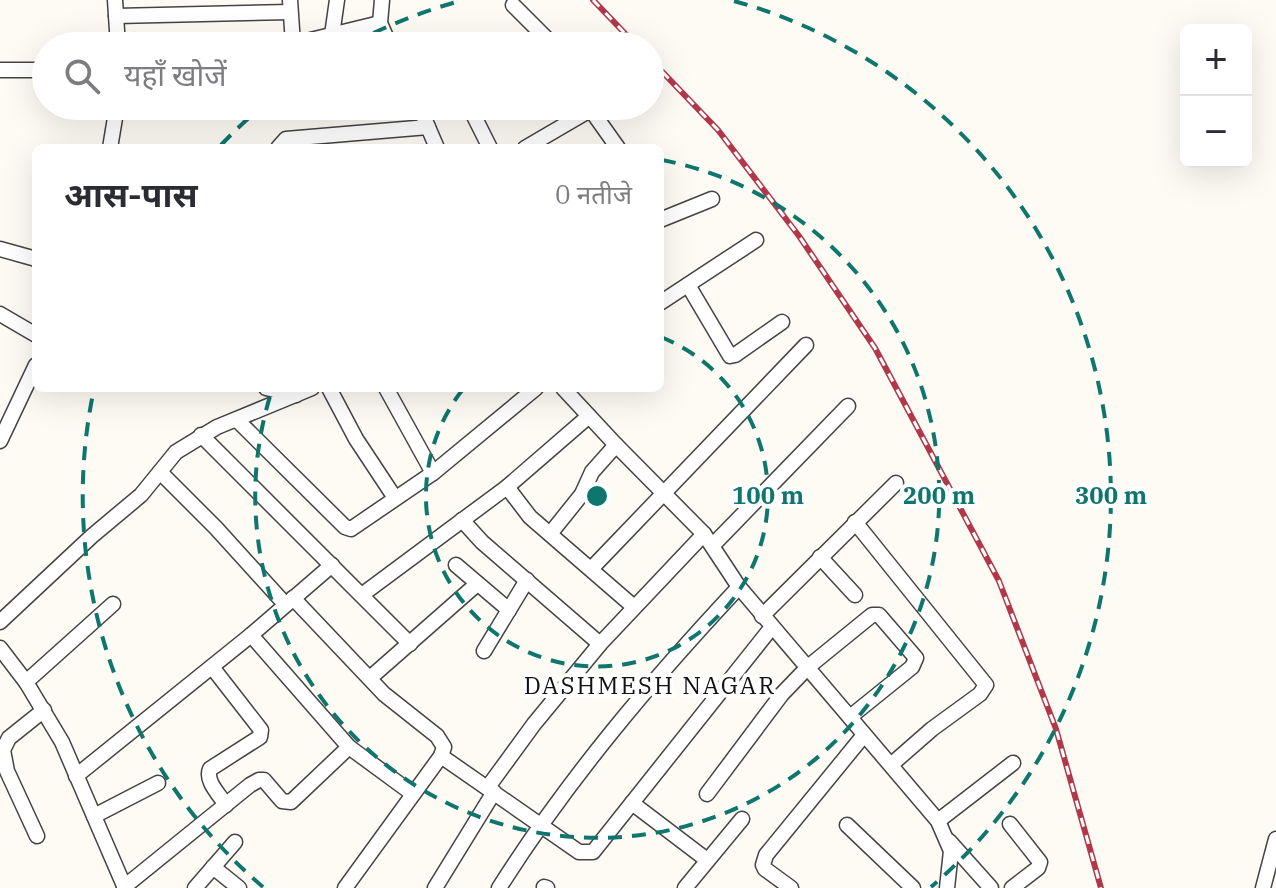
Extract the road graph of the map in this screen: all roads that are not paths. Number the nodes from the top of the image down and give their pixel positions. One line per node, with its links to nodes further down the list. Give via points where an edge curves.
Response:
1 (115, 0): 6 (street)
2 (337, 0): 10 (street)
3 (382, 0): 7 (street)
4 (513, 5): 13 (street)
5 (290, 6): 6 (street); 9 (street)
6 (116, 16): 8 (street)
7 (380, 23): 11 (street); 12 (street)
8 (117, 32)
9 (289, 32)
10 (332, 32)
11 (344, 32)
12 (384, 32)
13 (540, 32)
14 (0, 70): 15 (street)
15 (32, 70)
16 (115, 120): 22 (street)
17 (425, 120): 21 (street)
18 (476, 120): 25 (street)
19 (575, 120): 26 (street)
20 (601, 120): 27 (street)
21 (428, 127): 23 (street, via 286,139); 24 (street)
22 (111, 144)
23 (282, 144)
24 (435, 144)
25 (488, 144)
26 (538, 144)
27 (616, 144)
28 (712, 199): 29 (street)
29 (664, 213)
30 (756, 240): 33 (street)
31 (0, 249): 32 (street)
32 (32, 258)
33 (688, 285): 34 (street); 36 (street, via 730,356)
34 (664, 300)
35 (1, 318): 37 (street)
36 (782, 322)
37 (32, 333)
38 (806, 345): 57 (street)
39 (32, 373): 51 (street)
40 (283, 392): 46 (street)
41 (303, 392): 46 (street)
42 (331, 392): 58 (street)
43 (388, 392): 54 (street)
44 (531, 392): 54 (street)
45 (567, 392): 48 (street)
46 (296, 395): 49 (street)
47 (848, 406): 62 (street)
48 (589, 416): 52 (street); 56 (street)
49 (237, 420): 50 (street); 58 (street, via 345,527 355,528)
50 (201, 435): 53 (street, via 176,452); 64 (street)
51 (0, 441)
52 (616, 445): 57 (street); 61 (street)
53 (160, 472): 72 (street); 76 (street)
54 (433, 473): 58 (street)
55 (896, 483): 60 (street)
56 (507, 487): 59 (street); 61 (street)
57 (663, 491): 62 (street); 66 (street)
58 (395, 498)
59 (462, 520): 67 (street); 70 (street)
60 (855, 522): 63 (street); 93 (street, via 986,685)
61 (550, 534): 66 (street)
62 (709, 539): 69 (street); 74 (street)
63 (820, 557): 71 (street); 77 (street)
64 (332, 565): 70 (street); 72 (street)
65 (456, 565): 68 (street)
66 (591, 569): 74 (street)
67 (527, 580): 75 (street); 80 (street)
68 (477, 584): 75 (street); 79 (street)
69 (739, 587): 77 (street); 104 (street, via 629,711)
70 (363, 594): 79 (street)
71 (855, 595)
72 (289, 601): 78 (street); 85 (street)
73 (113, 604): 86 (street)
74 (634, 607): 80 (street)
75 (509, 610): 82 (street)
76 (0, 622)
77 (767, 622): 84 (street); 99 (street)
78 (251, 635): 83 (street); 90 (street)
79 (410, 644): 85 (street)
80 (600, 644): 96 (street, via 534,724)
81 (0, 648): 86 (street)
82 (484, 651)
83 (212, 667): 94 (street); 100 (street, via 261,730 260,737 208,773)
84 (808, 667): 88 (street); 88 (street, via 875,614 915,655 912,667); 98 (street, via 772,705)
85 (370, 678): 91 (street, via 437,736 444,747)
86 (26, 682): 87 (street)
87 (44, 710): 94 (street); 107 (street, via 9,738 3,750 7,771)
88 (850, 717): 89 (street)
89 (864, 735): 93 (street); 120 (street, via 764,860 768,873)
90 (349, 747): 97 (street); 100 (street, via 295,800 282,801 259,780)
91 (441, 756): 96 (street); 97 (street)
92 (1013, 763): 103 (street)
93 (892, 764): 103 (street)
94 (76, 776): 101 (street)
95 (158, 783): 101 (street)
96 (491, 790): 104 (street); 117 (street)
97 (413, 794): 113 (street)
98 (707, 794)
99 (632, 803): 104 (street, via 593,852 579,852); 111 (street)
100 (226, 805): 114 (street)
101 (94, 816): 114 (street)
102 (742, 819): 111 (street)
103 (938, 821): 109 (street)
104 (540, 823): 118 (street)
105 (1010, 824): 124 (street, via 1040,862)
106 (847, 825): 121 (street)
107 (37, 836)
108 (1276, 839): 125 (street)
109 (949, 841): 122 (street); 123 (street)
110 (235, 842): 112 (street)
111 (707, 860): 119 (street)
112 (213, 867): 115 (street); 116 (street)
113 (348, 887)
114 (125, 888)
115 (195, 888)
116 (239, 888)
117 (435, 888)
118 (499, 888)
119 (685, 888)
120 (791, 888)
121 (913, 888)
122 (947, 888)
123 (991, 888)
124 (1012, 888)
125 (1263, 888)

